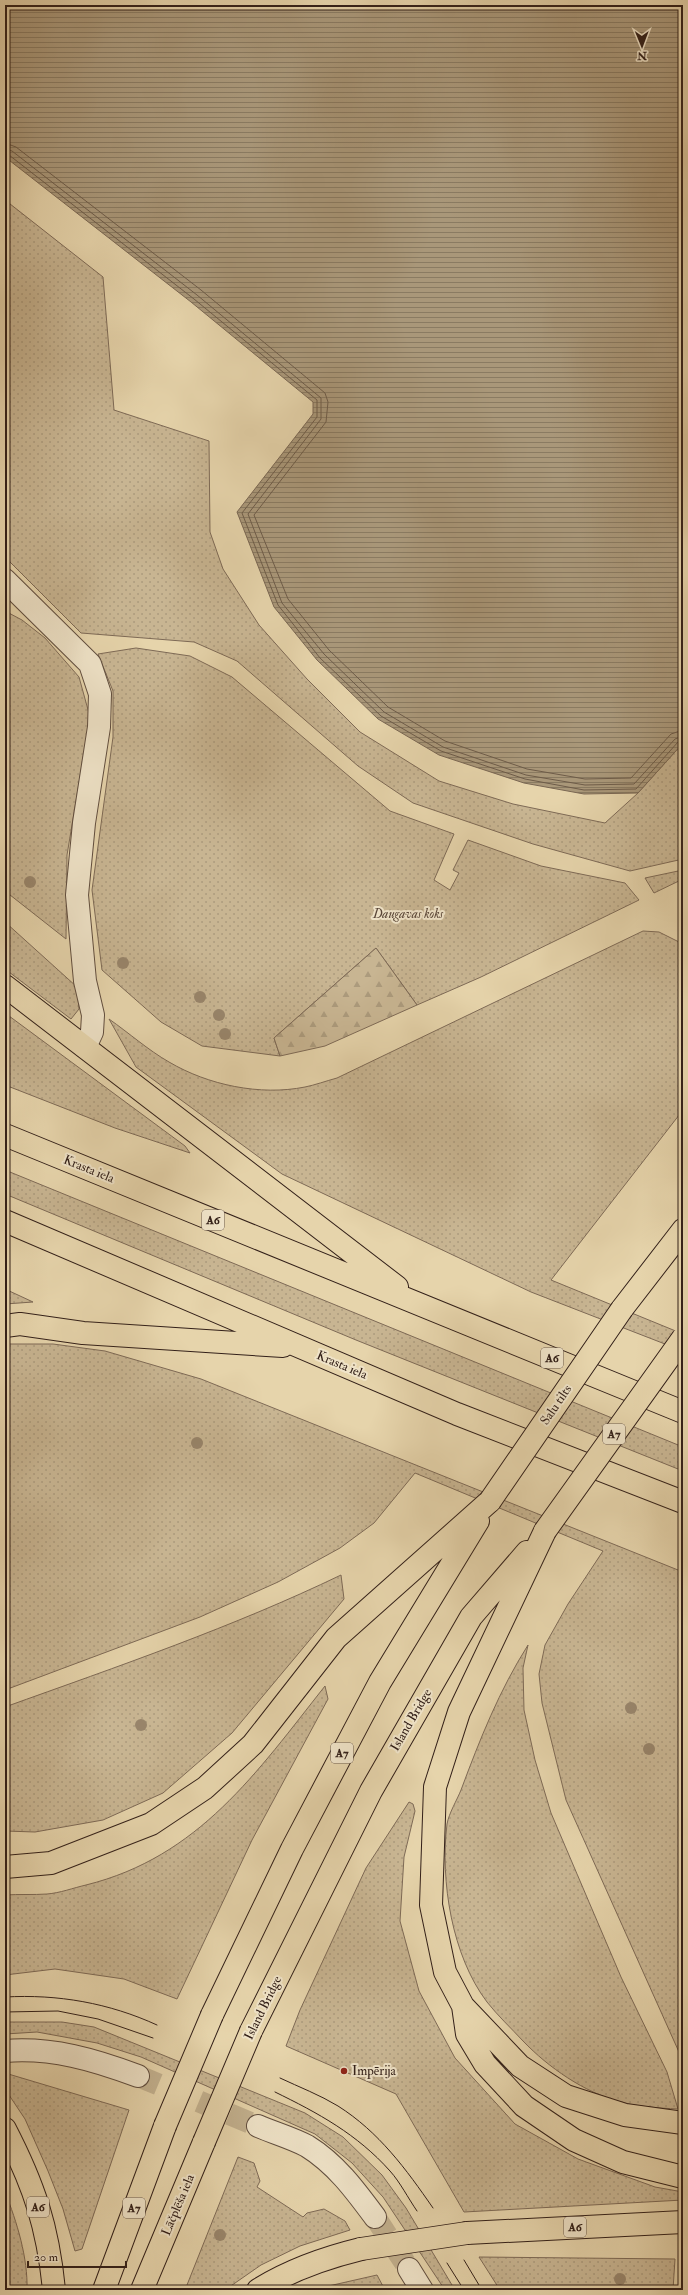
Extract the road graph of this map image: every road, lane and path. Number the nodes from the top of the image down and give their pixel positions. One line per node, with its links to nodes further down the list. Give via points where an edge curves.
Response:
1 (5, 580): 3 (street, via 90,664 100,694 99,727 84,823 77,895 85,980 93,1015 92,1032)
2 (5, 986): 3 (highway)
3 (85, 1047): 7 (highway)
4 (5, 1135): 7 (highway, Krasta iela / A6)
5 (5, 1221): 10 (highway, Krasta iela)
6 (683, 1230): 12 (highway, Salu tilts / A7, bridge, via 622,1308)
7 (420, 1304): 11 (highway, Krasta iela / A6)
8 (5, 1326): 10 (highway, via 20,1324 83,1333)
9 (683, 1338): 14 (highway, Island Bridge / A7, bridge)
10 (300, 1348): 13 (highway, Krasta iela, via 457,1414)
11 (683, 1412)
12 (490, 1501): 15 (highway, via 336,1638 253,1744 205,1788 151,1824 51,1863); 28 (highway, A7, bridge, via 380,1682 292,1849 212,2014 165,2126)
13 (683, 1502)
14 (545, 1531): 16 (highway, via 459,1712 435,1787 431,1905 445,1972); 22 (highway, Island Bridge / A7, bridge, via 470,1617 371,1791 251,2031)
15 (5, 1867)
16 (463, 2006): 19 (highway, via 520,2066 566,2096 626,2115); 23 (highway, via 467,2034 485,2064 524,2106 574,2140 623,2162)
17 (5, 2051): 18 (street, via 64,2053 110,2065)
18 (138, 2076)
19 (683, 2123)
20 (258, 2126): 24 (street, via 306,2146 331,2164 348,2181)
21 (5, 2129): 27 (highway, A6, via 26,2170 41,2216 50,2252)
22 (204, 2142): 29 (highway, Lāčplēša iela / A7)
23 (683, 2177)
24 (375, 2217)
25 (683, 2222): 30 (highway, A6, bridge, via 467,2233 361,2249 324,2258 277,2278)
26 (409, 2269): 31 (street)
27 (54, 2290)
28 (104, 2290)
29 (142, 2290)
30 (258, 2290)
31 (422, 2290)

